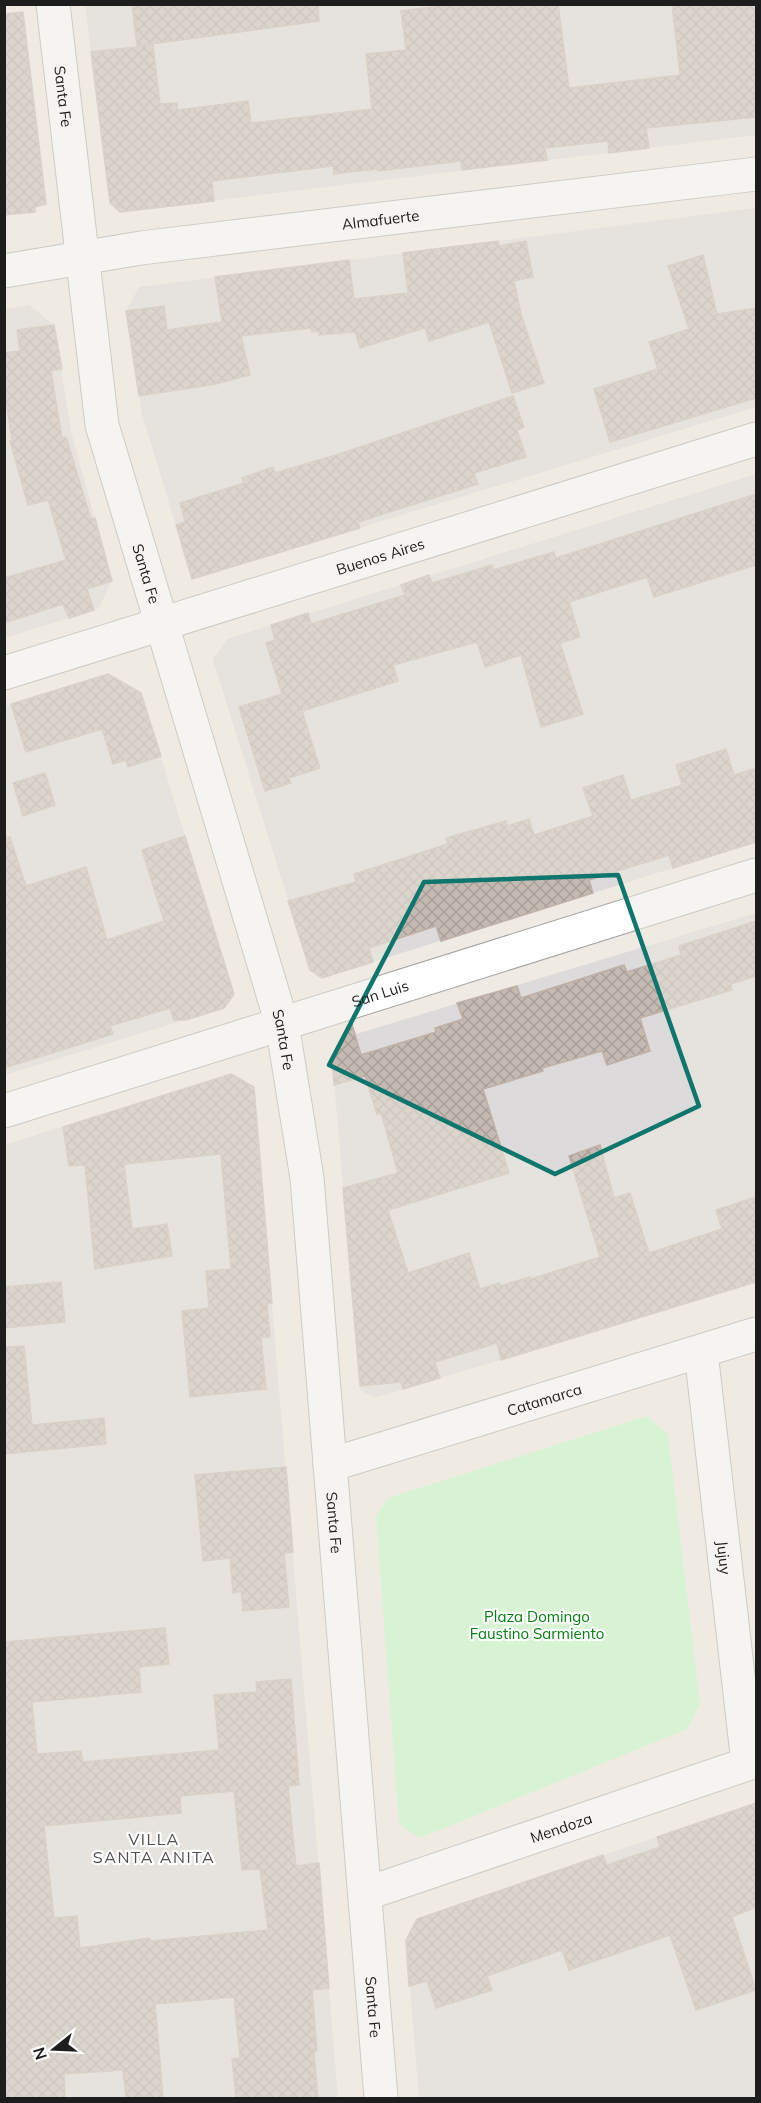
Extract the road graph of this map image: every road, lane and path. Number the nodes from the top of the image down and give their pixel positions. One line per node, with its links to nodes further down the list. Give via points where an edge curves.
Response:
1 (53, 4): 3 (street, Santa Fe)
2 (756, 174): 3 (street, Almafuerte, via 165,245)
3 (82, 259): 4 (street, Almafuerte); 6 (street, Santa Fe, via 102,425)
4 (4, 272)
5 (756, 439): 6 (street, Buenos Aires)
6 (162, 624): 7 (street, Buenos Aires); 9 (street, Santa Fe)
7 (4, 673)
8 (756, 875): 9 (street, San Luis)
9 (282, 1024): 10 (street, San Luis); 13 (street, Santa Fe, via 307,1178)
10 (4, 1111)
11 (756, 1334): 12 (street, Catamarca)
12 (700, 1352): 13 (street, Catamarca); 14 (street, Jujuy)
13 (330, 1465): 15 (street, Santa Fe)
14 (752, 1762): 15 (street, Mendoza)
15 (364, 1894): 16 (street, Santa Fe)
16 (381, 2098)

